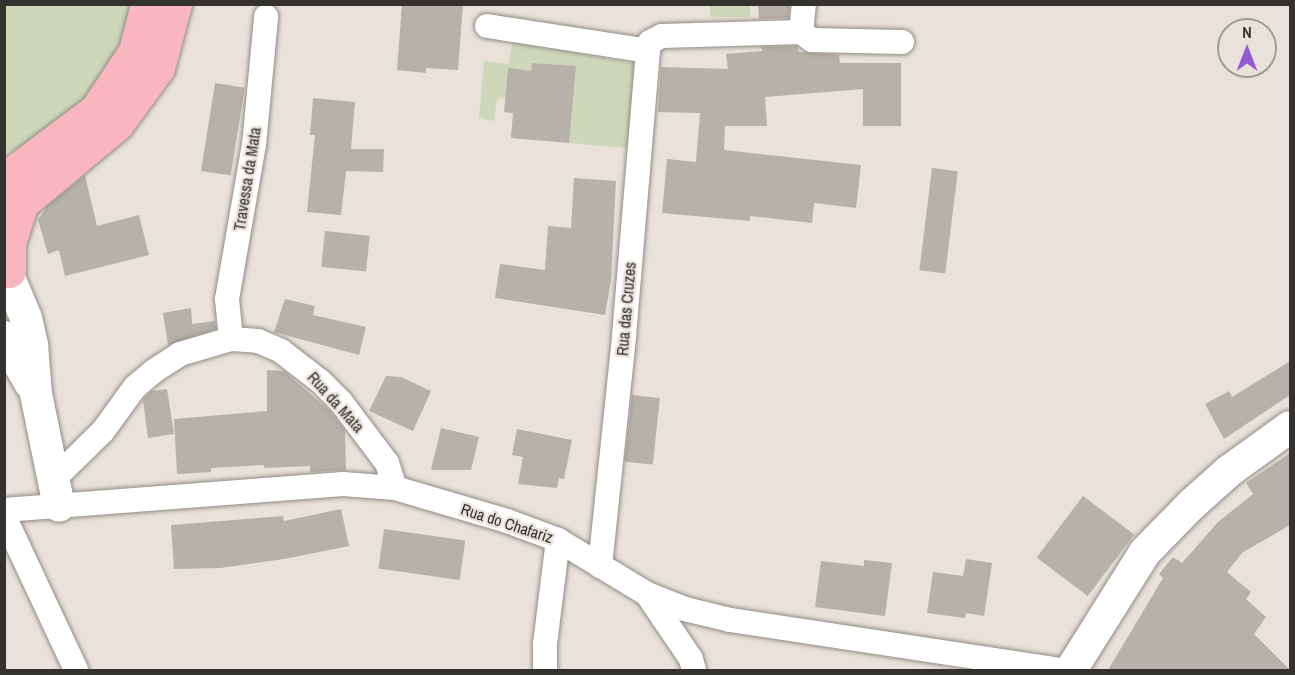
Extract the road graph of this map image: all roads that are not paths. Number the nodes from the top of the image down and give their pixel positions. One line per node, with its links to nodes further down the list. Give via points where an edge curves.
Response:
1 (147, 4): 9 (highway, via 135,51 96,110)
2 (175, 4): 9 (highway, via 158,68 117,124)
3 (804, 4): 6 (street)
4 (266, 17): 12 (street, Travessa da Mata, via 254,145 227,299)
5 (487, 26): 8 (street)
6 (801, 32): 7 (street, via 812,40); 8 (street, via 662,36 650,42)
7 (902, 42)
8 (648, 51): 20 (street, Rua das Cruzes)
9 (10, 188): 10 (highway)
10 (7, 268): 13 (street, via 26,318)
11 (4, 336): 13 (street)
12 (231, 339): 15 (street, Rua da Mata, via 258,341 281,351 321,381 387,463); 16 (street, Rua da Mata, via 180,354 135,387)
13 (36, 394): 16 (street)
14 (1290, 427): 26 (street, via 1222,478 1145,552)
15 (395, 488): 16 (street, Rua do Chafariz, via 343,484); 19 (street, Rua do Chafariz)
16 (57, 492): 17 (street, Rua do Chafariz)
17 (4, 510)
18 (4, 516): 22 (street)
19 (558, 540): 20 (street, Rua do Chafariz); 23 (street)
20 (600, 566): 21 (street, Rua do Chafariz)
21 (647, 594): 24 (street, via 692,659); 25 (street, Rua do Chafariz, via 730,620)
22 (76, 670)
23 (546, 670)
24 (694, 670)
25 (1061, 670)
26 (1071, 670)

